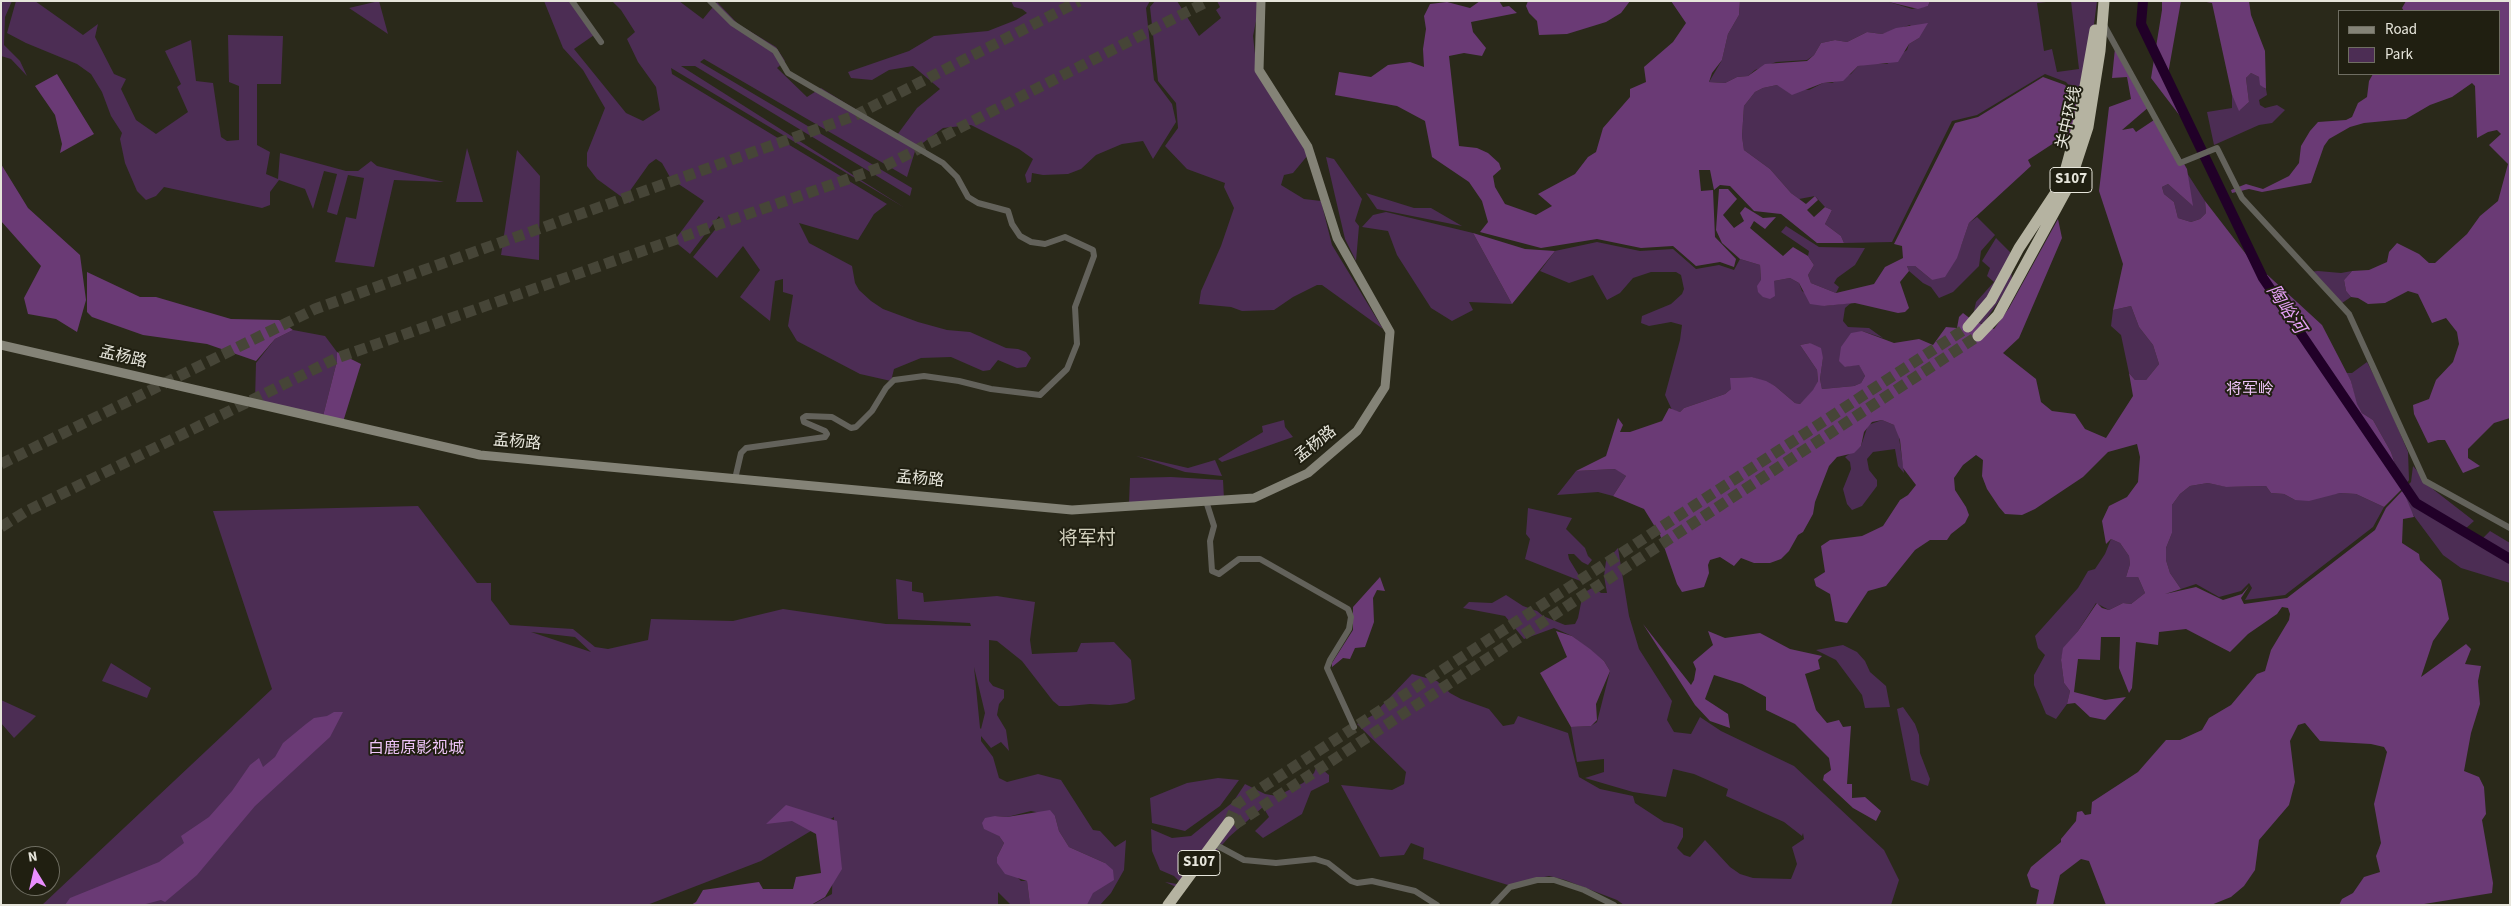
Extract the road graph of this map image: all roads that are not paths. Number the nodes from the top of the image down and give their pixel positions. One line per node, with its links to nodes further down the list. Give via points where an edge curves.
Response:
1 (572, 1): 7 (street)
2 (710, 1): 11 (street, via 732,23 776,51 788,73 942,163 957,177 968,197 1008,211 1020,236 1045,244 1065,238 1093,250 1094,256 1075,307 1077,344 1067,369 1040,395 991,390 924,376 894,380 856,428 832,417 806,416 804,422 825,431 825,438 746,448 741,453)
3 (1261, 1): 12 (main road, 孟杨路, via 1259,70 1308,146 1337,238 1390,332 1385,387 1357,431 1308,473 1254,498)
4 (2097, 1): 8 (highway, 关中环线 / S107, via 2094,40 2079,120 2062,183 2018,248 1991,300)
5 (2104, 1): 6 (highway, 关中环线 / S107)
6 (2102, 23): 9 (highway, 关中环线 / S107, via 2088,127 2069,185 1998,315); 13 (street, via 2180,163 2217,148 2242,198 2349,314 2425,481)
7 (601, 42)
8 (1968, 326)
9 (1978, 336)
10 (1, 345): 11 (main road, 孟杨路, via 480,455)
11 (735, 478): 12 (main road, 孟杨路, via 1072,510)
12 (1206, 501): 14 (street, via 1214,526 1210,541 1212,570 1219,574 1239,559 1260,559 1348,609 1349,628 1328,668)
13 (2510, 528)
14 (1354, 727)
15 (1218, 846): 16 (highway, S107, via 1232,823); 17 (highway, S107); 18 (street, via 1244,860 1276,863 1315,859 1328,863 1351,881 1372,881 1415,891)
16 (1168, 905)
17 (1174, 905)
18 (1437, 905)
19 (1492, 905): 20 (street, via 1510,887 1522,882 1545,880 1584,890)
20 (1614, 905)

